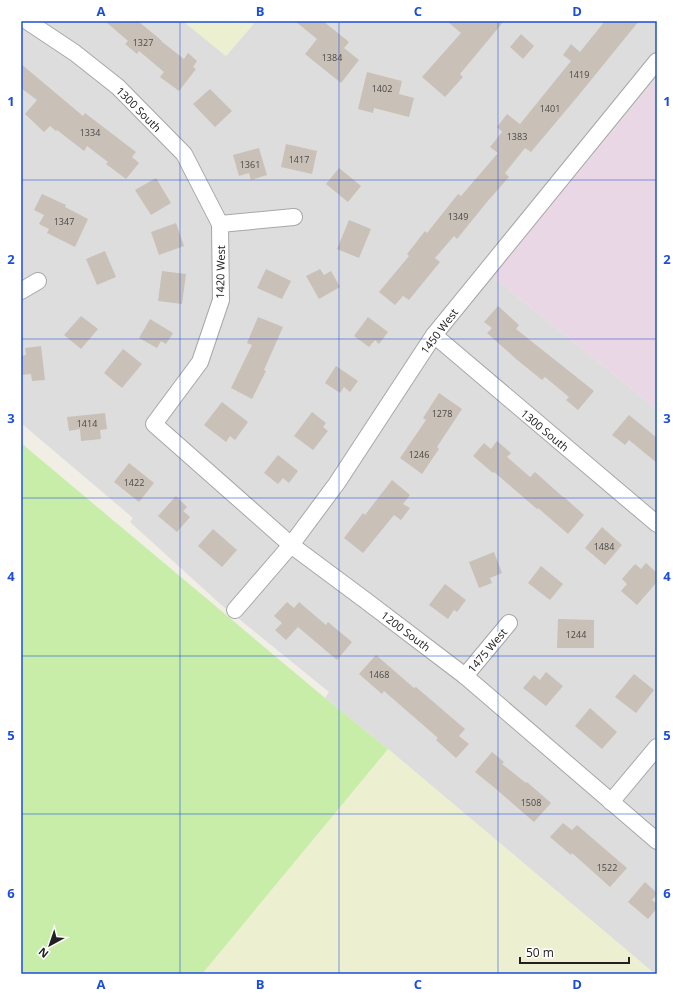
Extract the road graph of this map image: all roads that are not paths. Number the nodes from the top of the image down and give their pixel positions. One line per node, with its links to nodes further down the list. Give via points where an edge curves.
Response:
1 (28, 21): 4 (street, 1300 South, via 118,87 184,154)
2 (657, 61): 7 (street, 1450 West)
3 (294, 217): 4 (street)
4 (220, 224): 8 (street, 1420 West, via 221,300 200,362)
5 (38, 281): 6 (street)
6 (21, 291)
7 (434, 335): 9 (street, 1300 South); 10 (street, 1450 West, via 337,483)
8 (154, 424): 10 (street, 1200 South)
9 (657, 524)
10 (291, 546): 11 (street, 1450 West); 13 (street, 1200 South)
11 (235, 610)
12 (509, 623): 13 (street, 1475 West)
13 (465, 676): 15 (street, 1200 South)
14 (657, 746): 15 (street)
15 (610, 802): 16 (street, 1200 South)
16 (657, 841)

